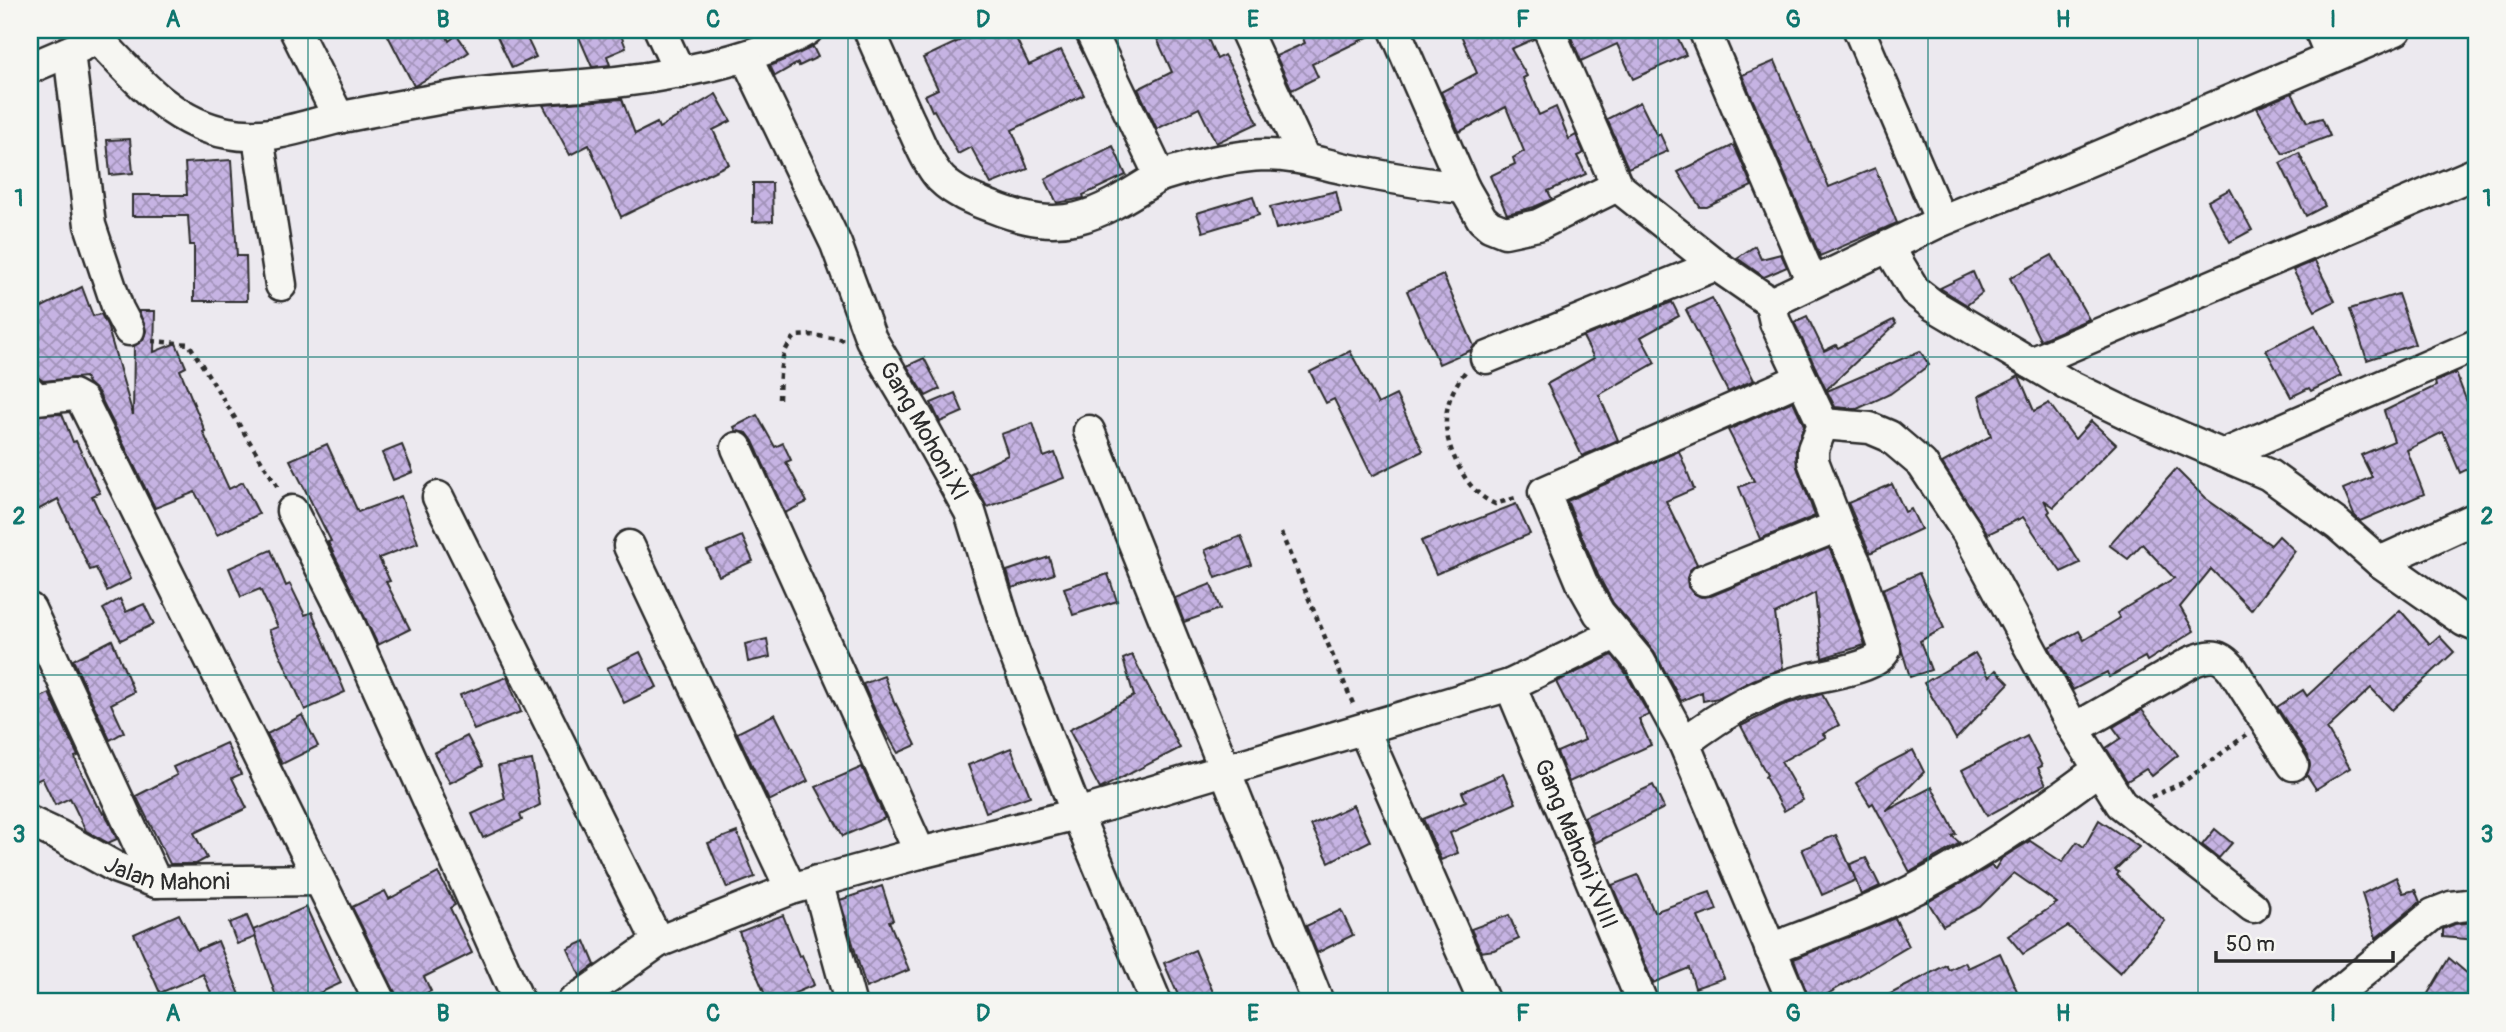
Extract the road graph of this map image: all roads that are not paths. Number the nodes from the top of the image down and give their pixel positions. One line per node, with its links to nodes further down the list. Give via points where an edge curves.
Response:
1 (295, 30): 18 (street)
2 (660, 30): 17 (street)
3 (807, 30): 15 (street)
4 (869, 30): 22 (street, via 928,159 942,179 963,195 1016,217 1079,220 1111,207)
5 (1090, 30): 22 (street)
6 (1245, 30): 20 (street)
7 (1395, 30): 24 (street)
8 (1549, 30): 23 (street)
9 (1704, 30): 28 (street)
10 (1859, 30): 25 (street)
11 (2396, 30): 13 (street)
12 (95, 34): 14 (street); 19 (street, via 179,116 196,125)
13 (2325, 43): 25 (street, via 2074,167)
14 (69, 52): 16 (street); 31 (street, via 90,225)
15 (746, 57): 17 (street); 58 (street, Gang Mohoni XI, via 836,244 872,339 970,513 1012,647)
16 (30, 68)
17 (680, 73): 18 (street, via 484,92)
18 (339, 118): 19 (street)
19 (258, 137): 29 (street)
20 (1304, 158): 22 (street, via 1246,156); 24 (street)
21 (2476, 173): 34 (street)
22 (1160, 176)
23 (1617, 186): 24 (street, via 1538,225 1505,232 1482,219); 27 (street)
24 (1464, 188)
25 (1941, 221): 26 (street)
26 (1888, 246): 28 (street); 34 (street, via 1915,291)
27 (1716, 265): 30 (street); 33 (street)
28 (1812, 282): 30 (street)
29 (281, 285)
30 (1774, 305): 35 (street, via 1774,322)
31 (129, 330)
32 (2476, 345): 40 (street)
33 (1486, 358)
34 (2031, 363): 40 (street, via 2130,415)
35 (1800, 380): 37 (street); 50 (street, via 1544,492 1582,583)
36 (30, 392): 61 (street, via 36,399 73,395 82,400)
37 (1823, 424): 44 (street, via 1813,449 1814,461); 52 (street, via 1870,428 1889,436 1922,464 1967,532)
38 (1089, 431): 57 (street)
39 (737, 448): 60 (street)
40 (2222, 455): 46 (street, via 2269,475)
41 (438, 497): 66 (street)
42 (292, 511): 69 (street, via 347,620)
43 (2476, 518): 46 (street)
44 (1838, 526): 47 (street); 54 (street, via 1857,566 1884,654 1849,670 1776,688 1722,716)
45 (629, 547): 63 (street)
46 (2380, 562): 49 (street)
47 (1704, 580)
48 (30, 609): 62 (street)
49 (2476, 626)
50 (1615, 634): 51 (street); 54 (street, via 1640,662)
51 (1510, 685): 53 (street); 75 (street, Gang Mahoni XVIII)
52 (2074, 729): 55 (street, via 2209,656 2226,661); 56 (street)
53 (1364, 730): 57 (street); 74 (street)
54 (1684, 743): 67 (street)
55 (2293, 765)
56 (2099, 769): 65 (street, via 2121,804); 67 (street, via 2045,810 1932,880)
57 (1223, 771): 58 (street); 73 (street)
58 (1077, 814): 60 (street); 72 (street, Gang Mohoni XI)
59 (30, 822): 62 (street, Jalan Mahoni, via 117,868)
60 (920, 853): 63 (street)
61 (318, 880): 62 (street, Jalan Mahoni); 68 (street)
62 (156, 882)
63 (804, 885): 66 (street); 71 (street)
64 (2476, 904): 77 (street, via 2433,915)
65 (2253, 907)
66 (658, 942): 70 (street)
67 (1770, 949): 76 (street)
68 (380, 1002)
69 (519, 1002)
70 (573, 1002)
71 (850, 1002)
72 (1156, 1002)
73 (1318, 1002)
74 (1484, 1002)
75 (1642, 1002)
76 (1793, 1002)
77 (2327, 1002)

